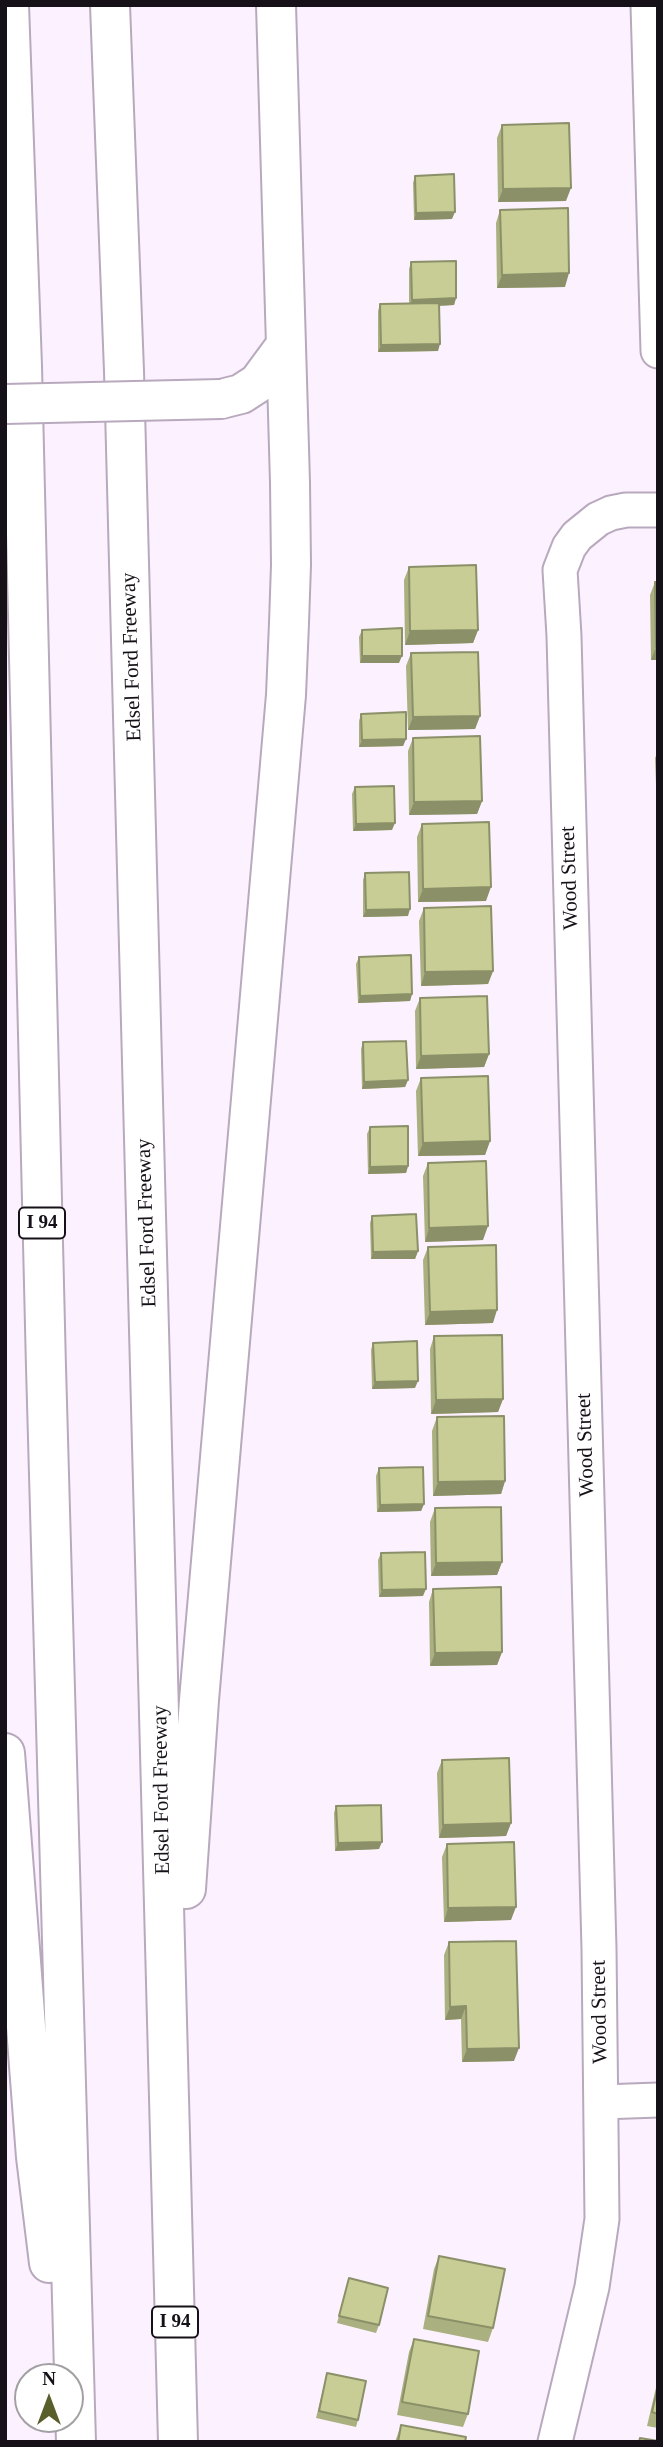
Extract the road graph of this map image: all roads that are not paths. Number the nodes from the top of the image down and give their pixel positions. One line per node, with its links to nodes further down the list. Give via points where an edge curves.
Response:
1 (9, 5): 14 (highway, I 94)
2 (110, 5): 12 (highway, Edsel Ford Freeway / I 94, via 124,370)
3 (276, 5): 5 (highway)
4 (648, 5): 6 (street)
5 (286, 345): 7 (highway, bridge, via 258,383 242,394 221,399); 12 (highway, via 291,565 286,695 199,1700)
6 (658, 351)
7 (5, 404)
8 (658, 510): 11 (street, Wood Street, via 626,510 598,519 577,536 560,570)
9 (5, 1753): 13 (highway, via 36,2157)
10 (658, 2100): 11 (street)
11 (602, 2102): 16 (street, Wood Street, via 602,2220 592,2287)
12 (172, 2202): 15 (highway, Edsel Ford Freeway / I 94)
13 (61, 2363)
14 (76, 2442)
15 (178, 2442)
16 (555, 2442)

